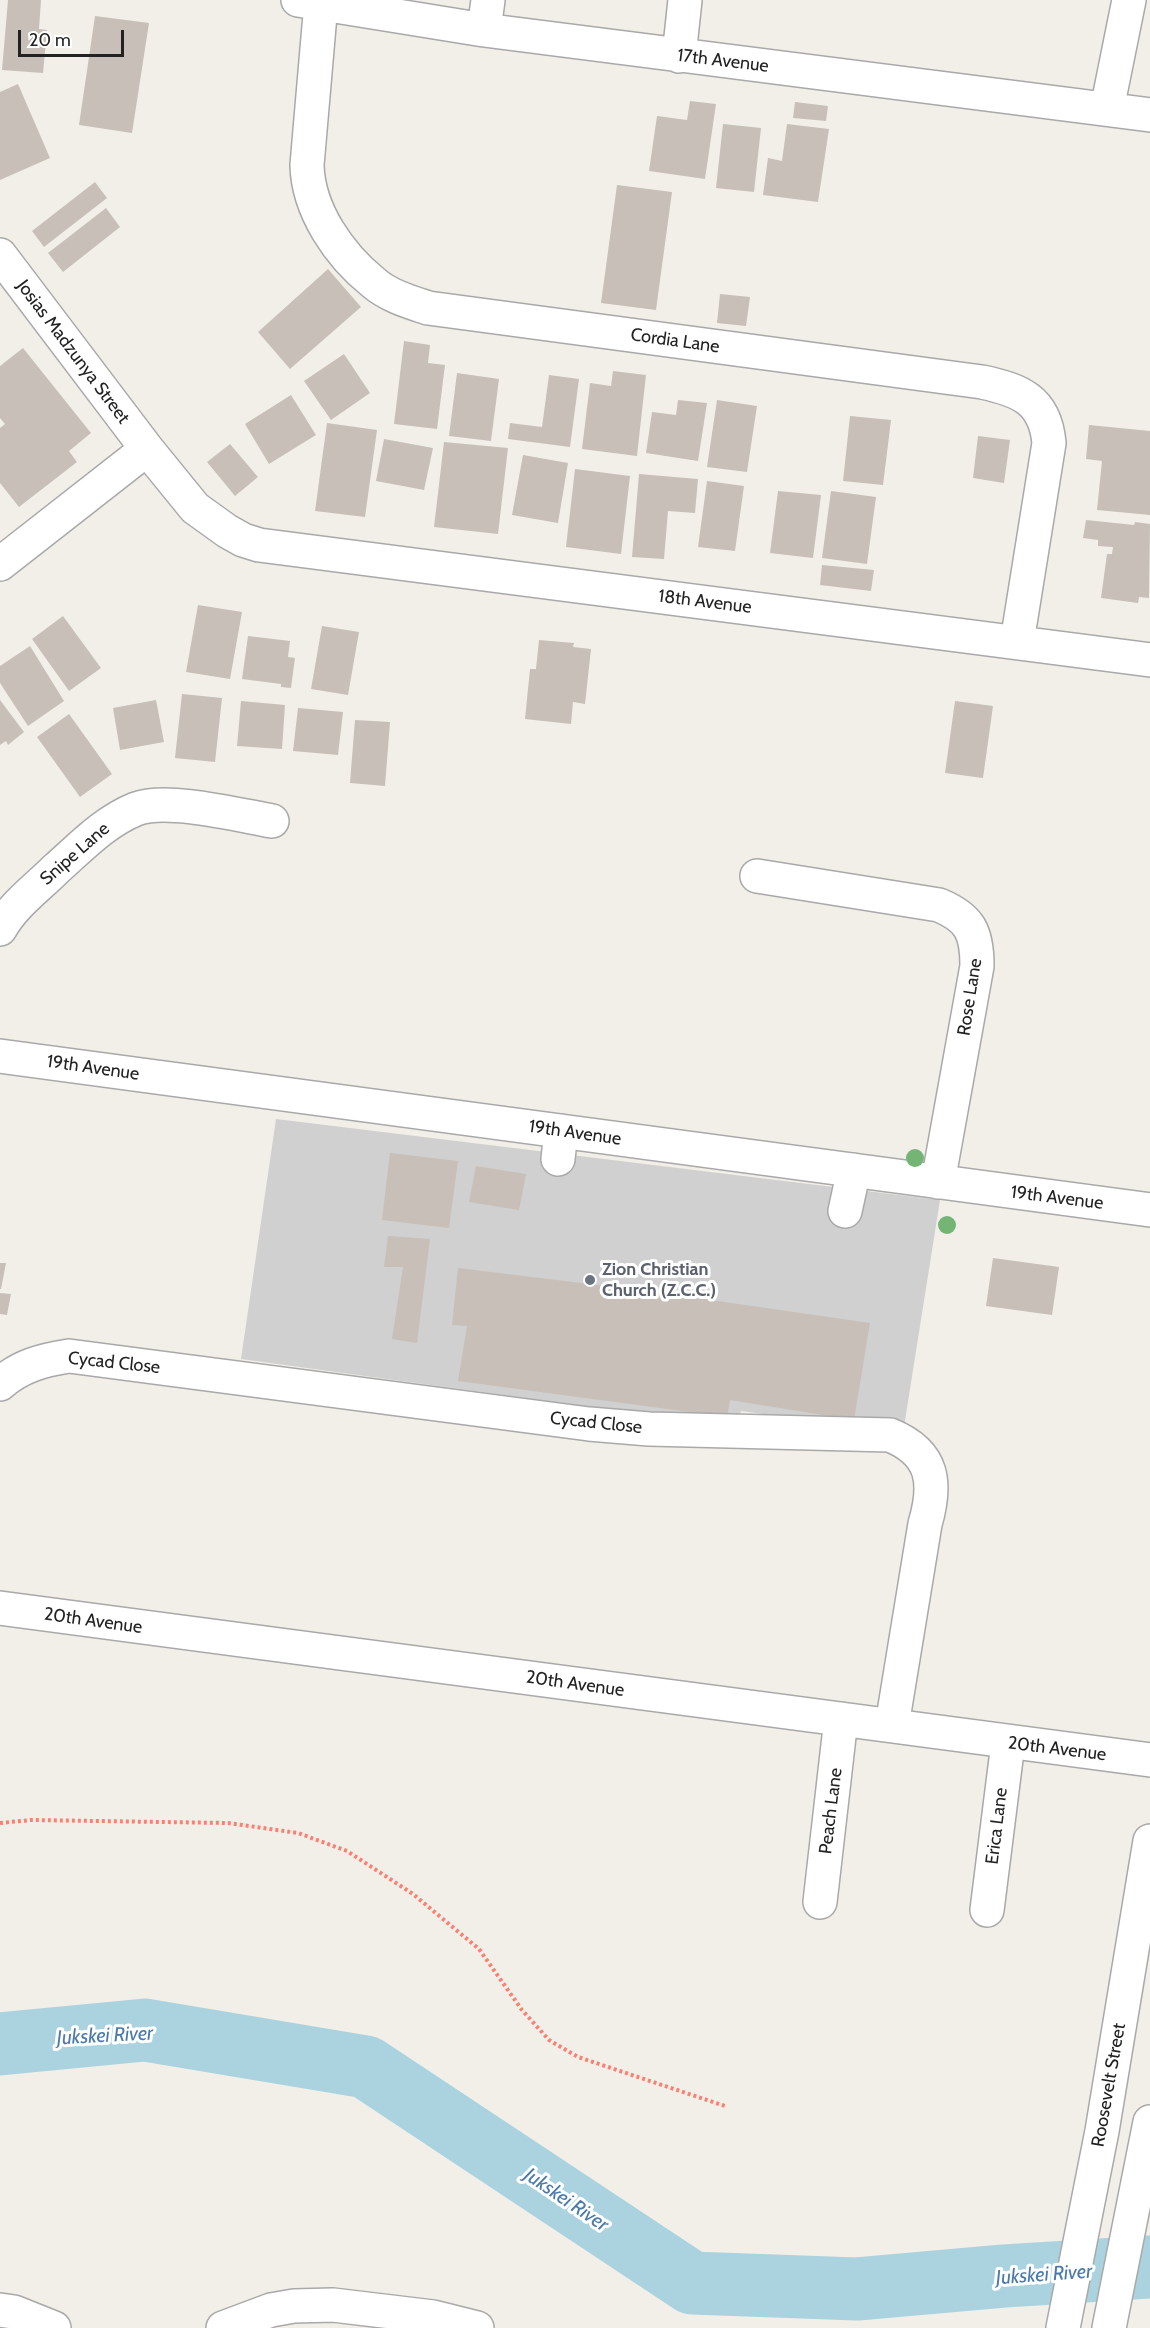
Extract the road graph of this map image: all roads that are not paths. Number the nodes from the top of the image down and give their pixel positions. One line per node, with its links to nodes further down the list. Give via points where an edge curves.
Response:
1 (685, 0): 5 (street)
2 (1129, 0): 6 (street)
3 (309, 1): 4 (street, 17th Avenue); 12 (street, Cordia Lane, via 307,180 335,242 375,285 428,308 982,382 1011,388 1031,400 1043,417 1049,443)
4 (486, 15): 5 (street, 17th Avenue)
5 (679, 56): 6 (street, 17th Avenue)
6 (1107, 109): 7 (street, 17th Avenue)
7 (1150, 115)
8 (0, 255): 9 (street, Josias Madzunya Street)
9 (147, 449): 10 (street, Josias Madzunya Street, via 195,507 227,531); 11 (street)
10 (259, 545): 12 (street, 18th Avenue)
11 (0, 564)
12 (1017, 642): 13 (street, 18th Avenue)
13 (1150, 660)
14 (272, 821): 16 (street, Snipe Lane, via 173,806 137,809 95,833 12,911)
15 (758, 876): 19 (street, Rose Lane, via 939,905 953,911 972,928 977,966)
16 (0, 929)
17 (0, 1056): 18 (street, 19th Avenue, via 559,1145)
18 (854, 1170): 19 (street, 19th Avenue); 20 (street)
19 (938, 1182): 21 (street, 19th Avenue)
20 (845, 1210)
21 (1150, 1210)
22 (0, 1384): 25 (street, Cycad Close, via 24,1367 69,1356 589,1424 890,1435 919,1454 932,1484)
23 (0, 1608): 24 (street, 20th Avenue)
24 (841, 1719): 25 (street, 20th Avenue); 29 (street, Peach Lane)
25 (892, 1725): 26 (street, 20th Avenue)
26 (1008, 1743): 27 (street, 20th Avenue); 30 (street, Erica Lane)
27 (1150, 1760)
28 (1150, 1841): 36 (street, Roosevelt Street, via 1102,2131)
29 (820, 1902)
30 (987, 1910)
31 (1148, 2134): 37 (street)
32 (0, 2310): 33 (street)
33 (54, 2328)
34 (223, 2328): 35 (street, via 271,2310 333,2305 432,2317)
35 (477, 2328)
36 (1063, 2328)
37 (1109, 2328)

